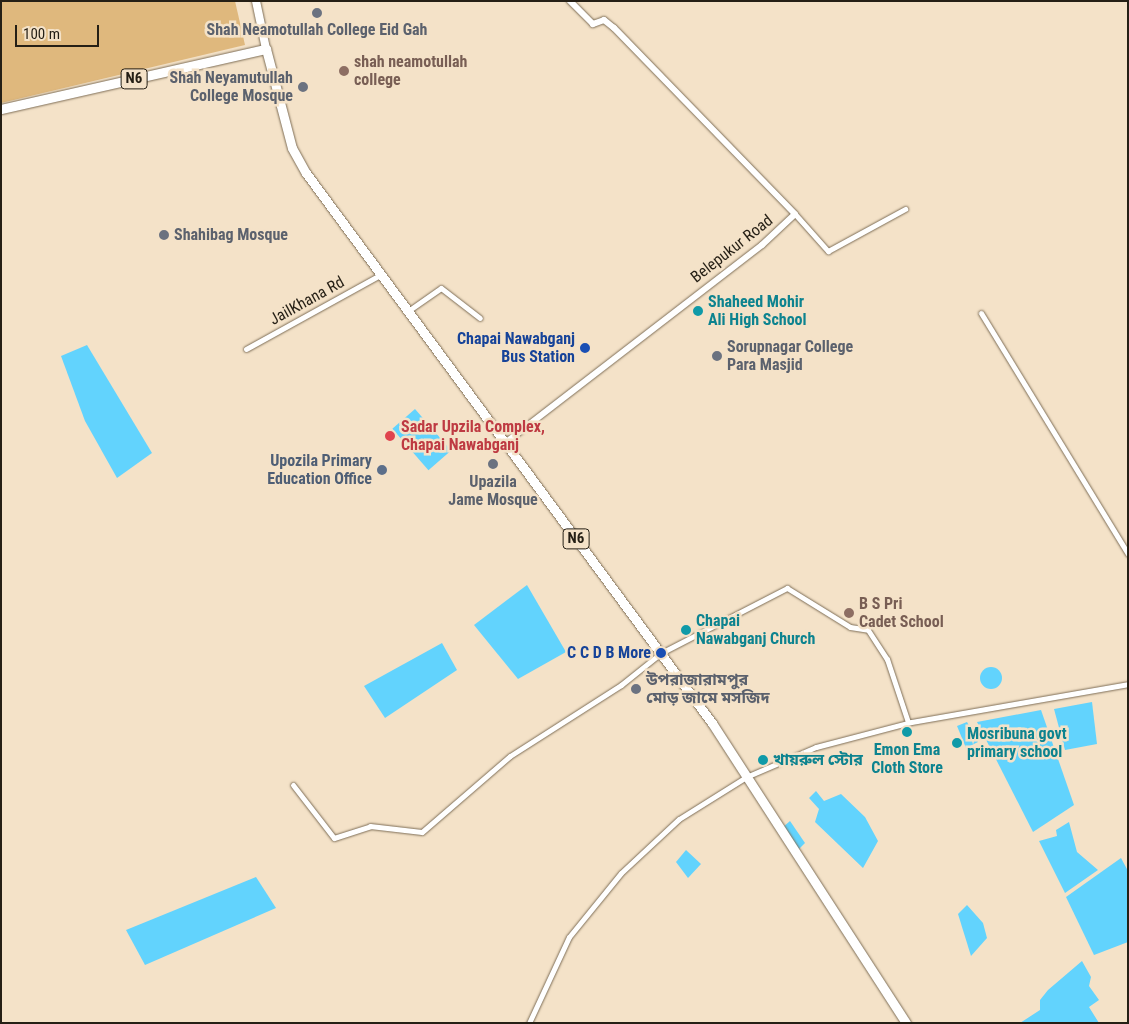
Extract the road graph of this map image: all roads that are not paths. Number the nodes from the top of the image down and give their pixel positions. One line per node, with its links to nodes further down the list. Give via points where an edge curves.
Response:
1 (256, 1): 3 (main road)
2 (570, 1): 6 (street, Belepukur Road, via 593,24 604,20 614,28)
3 (266, 49): 4 (highway, N6); 7 (highway, N6, via 292,148)
4 (1, 109)
5 (905, 209): 6 (street, via 828,251)
6 (795, 214): 12 (street, Belepukur Road, via 773,236)
7 (380, 275): 8 (highway, N6); 11 (street, JailKhana Rd)
8 (408, 311): 10 (street, via 442,288); 12 (highway, N6)
9 (981, 313): 13 (street)
10 (480, 318)
11 (246, 349)
12 (505, 443): 14 (highway, N6)
13 (1128, 554)
14 (661, 653): 16 (street, via 787,588 850,627 868,630 887,659); 17 (highway, N6); 18 (street, via 621,685 510,756 422,832 370,826 334,838)
15 (1128, 684): 16 (street)
16 (908, 722): 17 (street, via 816,747)
17 (746, 777): 19 (street, via 679,819 621,873 569,937); 20 (highway, N6)
18 (292, 785)
19 (528, 1023)
20 (906, 1023)

